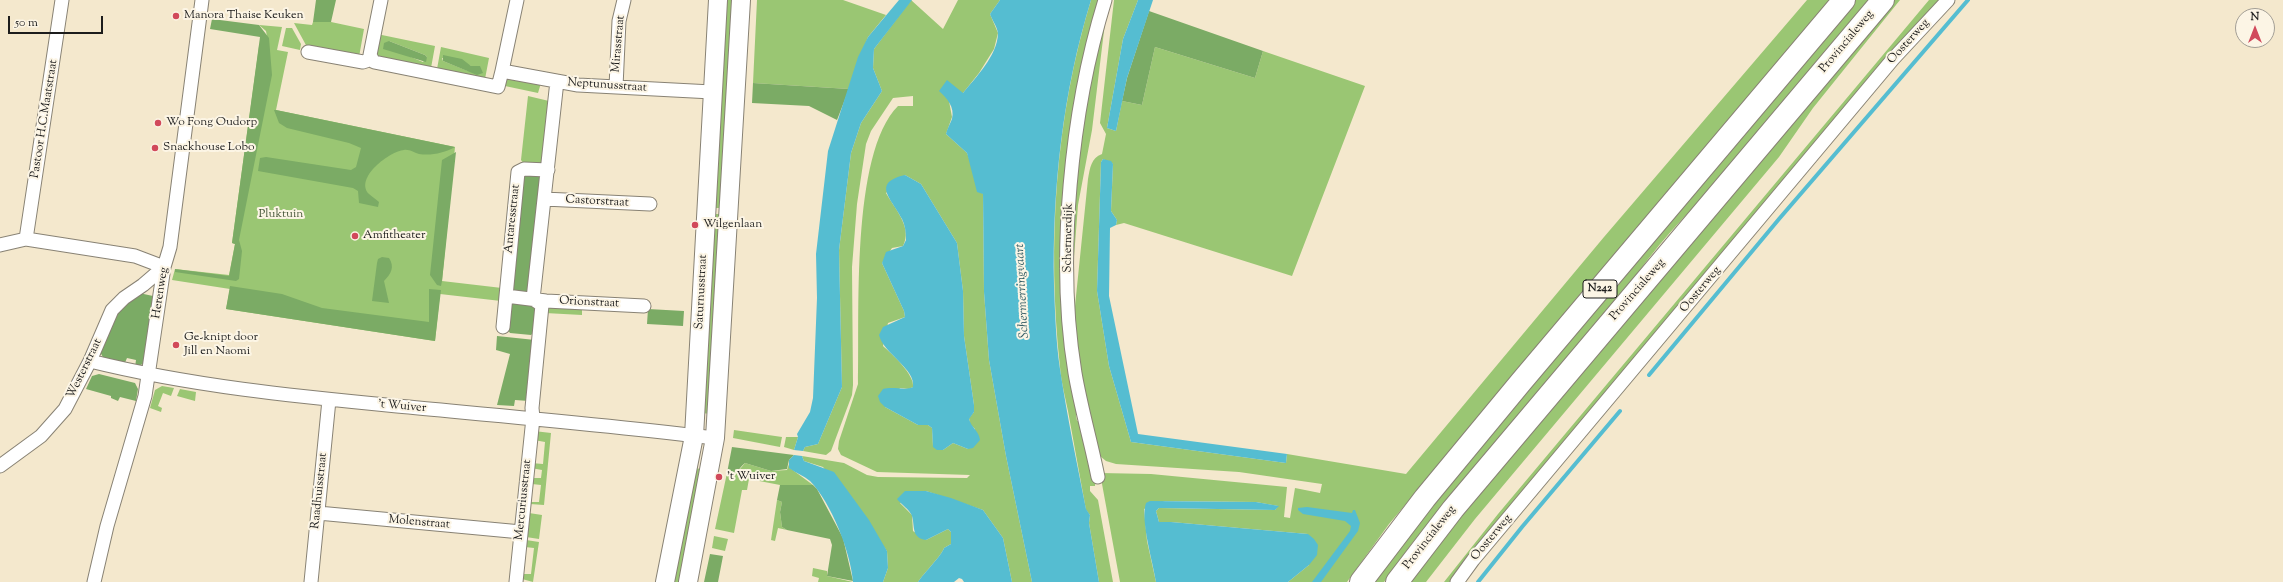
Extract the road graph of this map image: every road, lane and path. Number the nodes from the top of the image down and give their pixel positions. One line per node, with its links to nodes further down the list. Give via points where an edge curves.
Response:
1 (62, 0): 21 (street, Pastoor H.C.Maatstraat)
2 (202, 0): 23 (street, Herenweg, via 170,247)
3 (381, 0): 13 (street, via 370,55)
4 (517, 0): 14 (street)
5 (624, 0): 16 (street, Mirasstraat, via 619,21)
6 (718, 0): 17 (street, Saturnusstraat)
7 (741, 0): 33 (street, Saturnusstraat)
8 (1105, 0): 35 (street, Schermerdijk, via 1078,122 1070,188 1068,264 1075,373)
9 (1844, 0): 43 (highway, N242, via 1511,394 1416,509)
10 (1883, 0): 44 (highway, Provincialeweg / N242, via 1453,509)
11 (1948, 0): 45 (street, Oosterweg, via 1893,59)
12 (308, 52): 13 (street, via 363,62)
13 (372, 60): 14 (street, via 498,87)
14 (502, 71): 15 (street, Neptunusstraat)
15 (557, 81): 16 (street, Neptunusstraat); 18 (street)
16 (616, 88): 17 (street, Neptunusstraat)
17 (712, 92): 32 (street, Saturnusstraat)
18 (548, 170): 19 (street); 24 (street, Antaresstraat, via 524,169 518,172)
19 (544, 199): 20 (street, Castorstraat); 25 (street)
20 (650, 204)
21 (26, 239): 22 (street); 23 (street, via 135,256)
22 (0, 245)
23 (164, 267): 28 (street, Westerstraat, via 112,310); 29 (street, Herenweg)
24 (506, 296): 25 (street); 27 (street, Antaresstraat)
25 (533, 299): 26 (street, Orionstraat); 31 (street, via 542,305)
26 (644, 306)
27 (503, 327)
28 (90, 361): 29 (street, 't Wuiver); 34 (street, Westerstraat, via 64,409 41,436)
29 (149, 375): 30 (street, 't Wuiver, via 271,394); 38 (street, Herenweg)
30 (329, 400): 31 (street, 't Wuiver); 36 (street, Raadhuisstraat)
31 (533, 418): 32 (street, 't Wuiver); 37 (street, Mercuriusstraat)
32 (694, 436): 33 (street, 't Wuiver); 41 (street, Saturnusstraat)
33 (715, 438): 42 (street, Saturnusstraat)
34 (0, 466)
35 (1098, 477)
36 (318, 513): 37 (street, Molenstraat); 39 (street, Raadhuisstraat)
37 (521, 532): 40 (street, Mercuriusstraat)
38 (94, 582)
39 (312, 582)
40 (516, 582)
41 (665, 582)
42 (688, 582)
43 (1361, 582)
44 (1397, 582)
45 (1456, 582)

